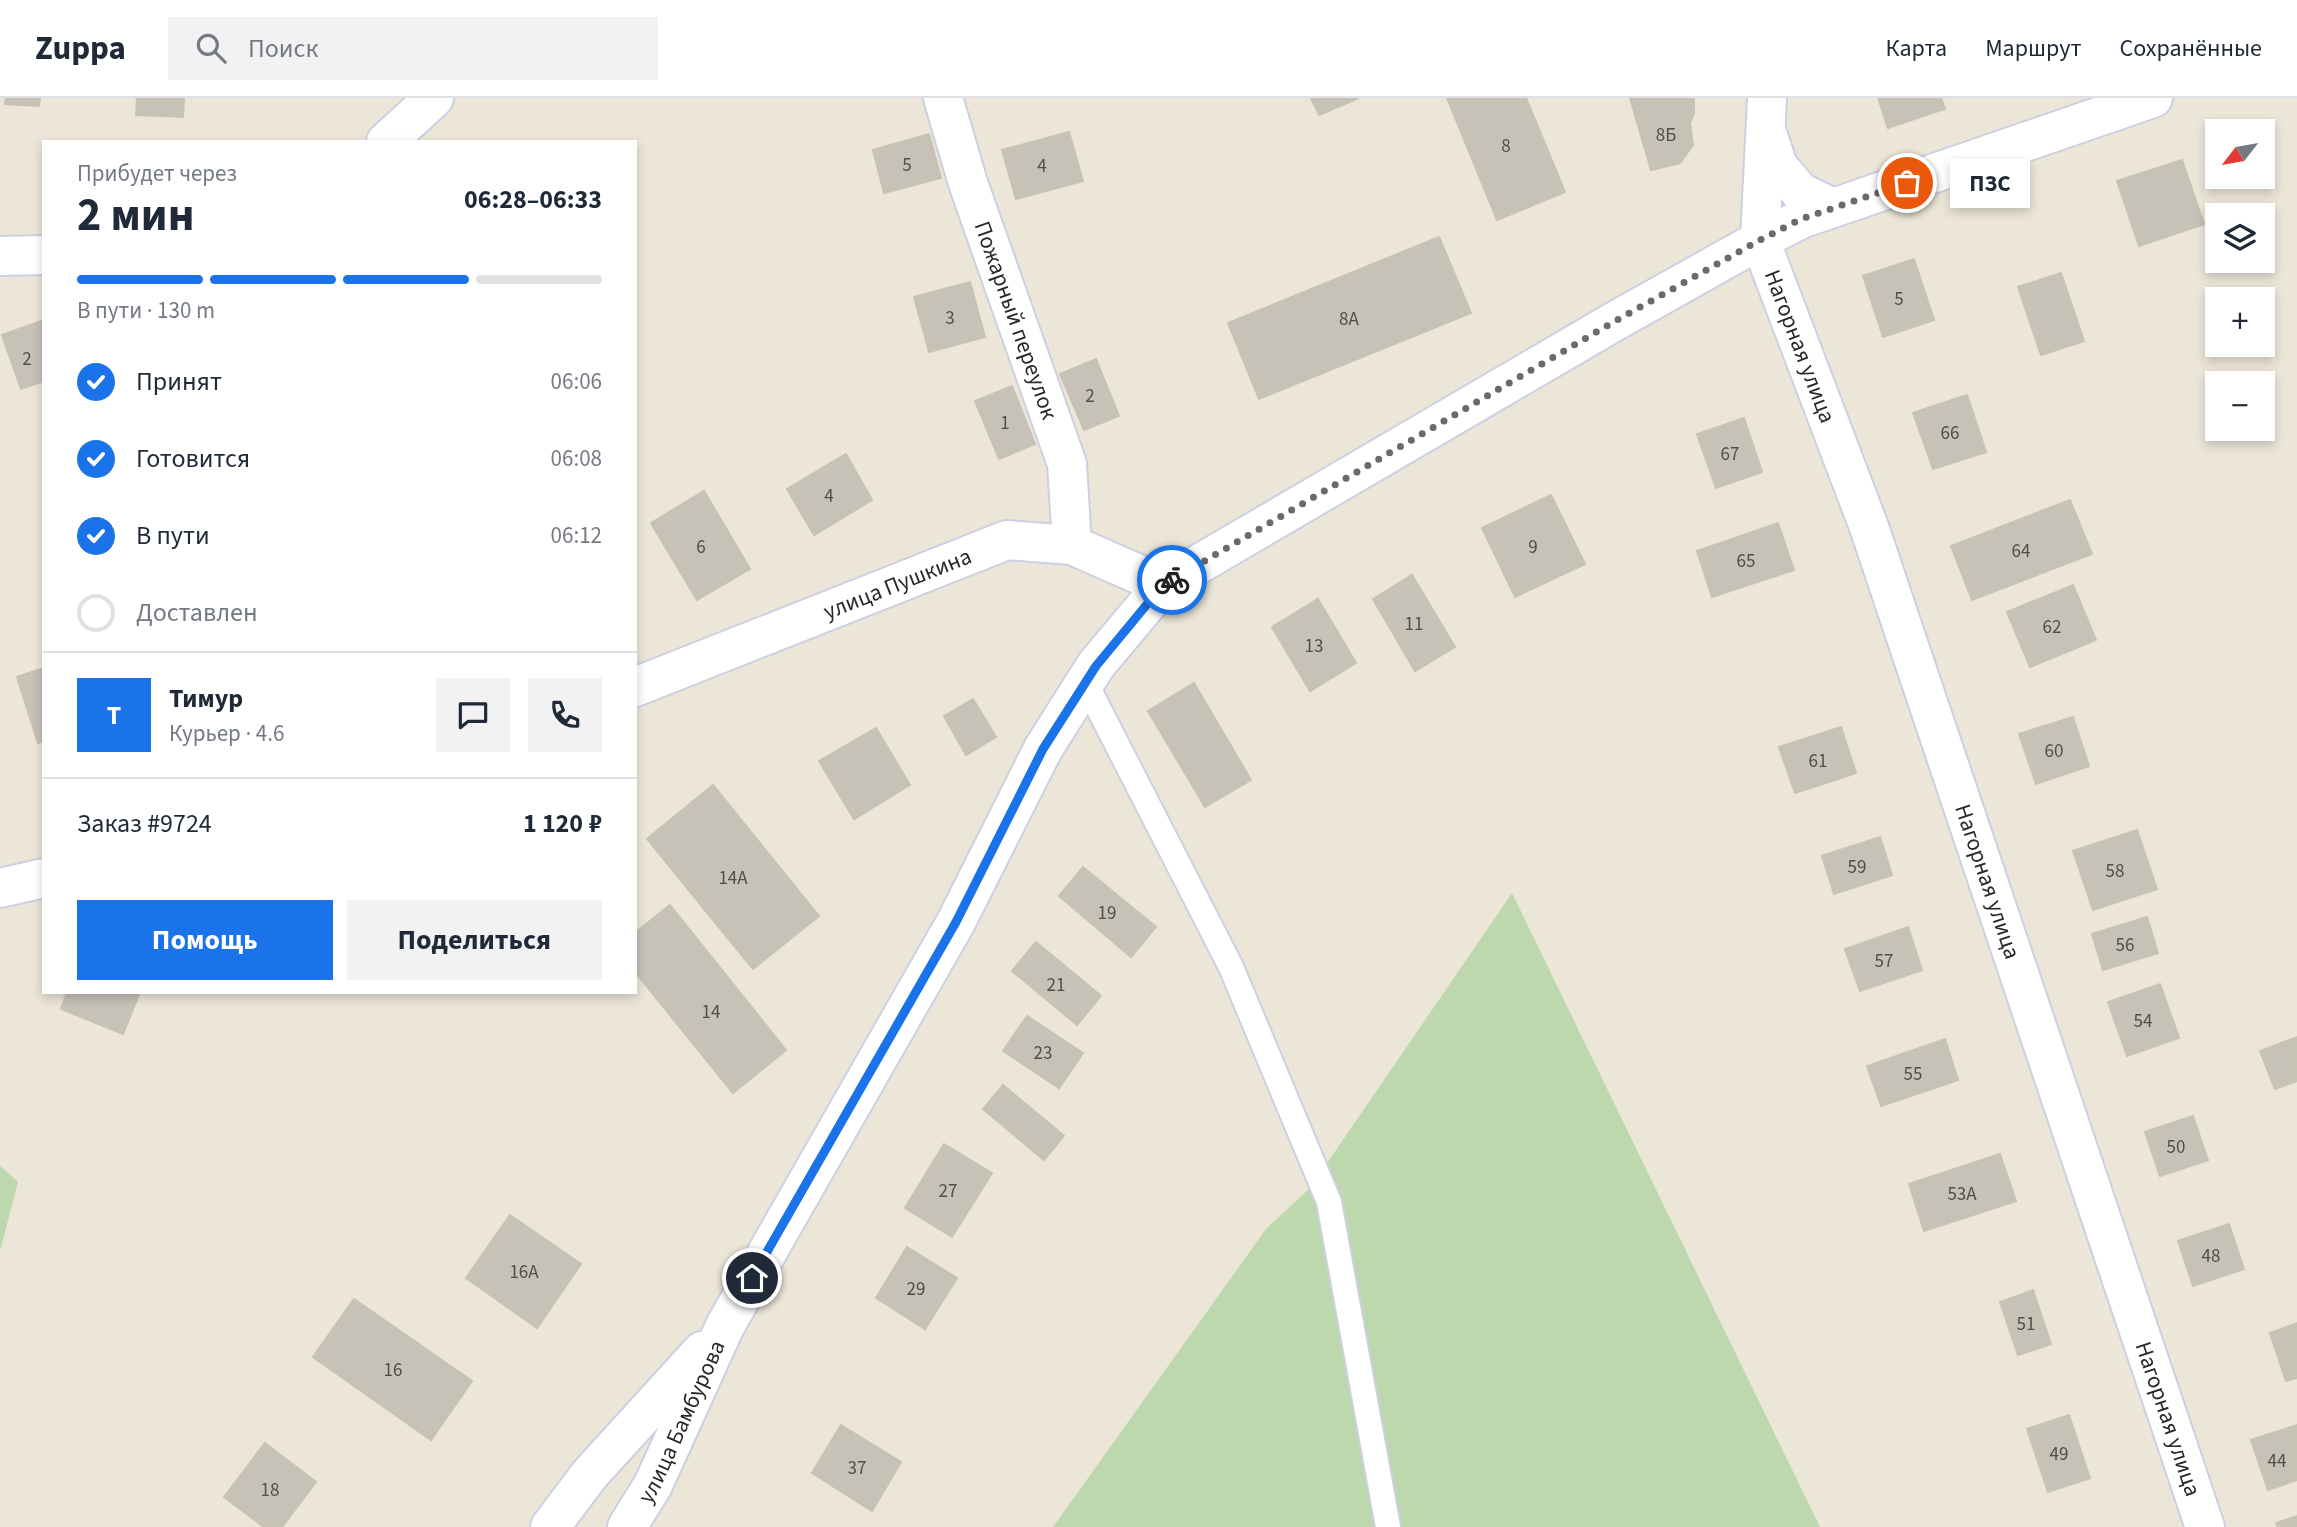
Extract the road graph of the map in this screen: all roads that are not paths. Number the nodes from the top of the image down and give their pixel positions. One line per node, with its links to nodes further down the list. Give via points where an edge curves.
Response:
1 (434, 98): 5 (street)
2 (943, 98): 10 (street, Пожарный переулок, via 968,183 1067,464)
3 (2153, 98): 6 (street, улица Бамбурова)
4 (1767, 114): 6 (street, via 1778,166 1800,192); 7 (street)
5 (388, 140)
6 (1833, 208): 7 (street, улица Бамбурова)
7 (1760, 240): 11 (street, улица Бамбурова); 20 (street, Нагорная улица, via 1869,527)
8 (42, 255): 9 (street)
9 (0, 256)
10 (1072, 545): 11 (street, улица Пушкина); 13 (street, улица Пушкина, via 1007,540)
11 (1163, 585): 12 (street, улица Бамбурова)
12 (1085, 682): 16 (street, улица Бамбурова, via 1043,749 956,922); 19 (lane, via 1231,967 1329,1202)
13 (637, 686)
14 (42, 878): 15 (street)
15 (0, 888)
16 (725, 1326): 17 (street, via 590,1474); 18 (street, улица Бамбурова, via 653,1485)
17 (550, 1527)
18 (628, 1527)
19 (1388, 1527)
20 (2205, 1527)

